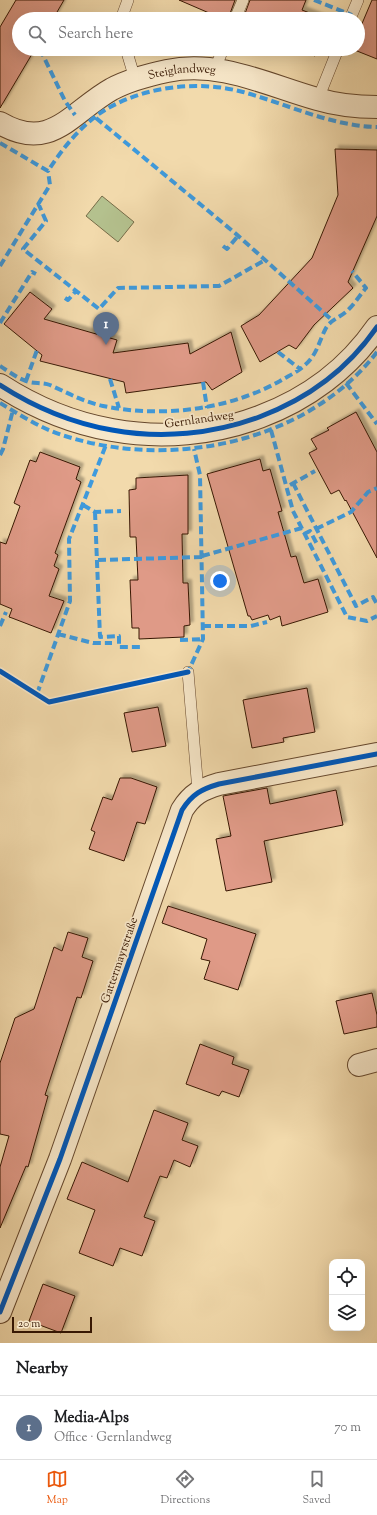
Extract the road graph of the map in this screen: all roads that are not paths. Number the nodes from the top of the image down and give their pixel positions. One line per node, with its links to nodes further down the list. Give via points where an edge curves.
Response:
1 (128, 0): 4 (lane)
2 (243, 0): 5 (lane)
3 (358, 0): 6 (lane)
4 (124, 12)
5 (238, 12)
6 (353, 12)
7 (128, 56): 10 (lane)
8 (335, 56): 11 (lane)
9 (219, 59): 10 (street, Steiglandweg); 11 (street, Steiglandweg, via 236,73)
10 (135, 79): 13 (street, Steiglandweg, via 91,102 60,127 49,132 20,132)
11 (318, 100): 12 (street, Steiglandweg)
12 (377, 108)
13 (0, 123)
14 (377, 327): 15 (street, Gernlandweg, via 350,359 316,388 273,412 218,429 160,435 112,430 66,418)
15 (0, 385)
16 (188, 672): 18 (lane)
17 (377, 754): 18 (street, Gattermayrstraße, via 219,784)
18 (198, 791): 19 (street, Gattermayrstraße, via 182,810 60,1159)
19 (0, 1312)

